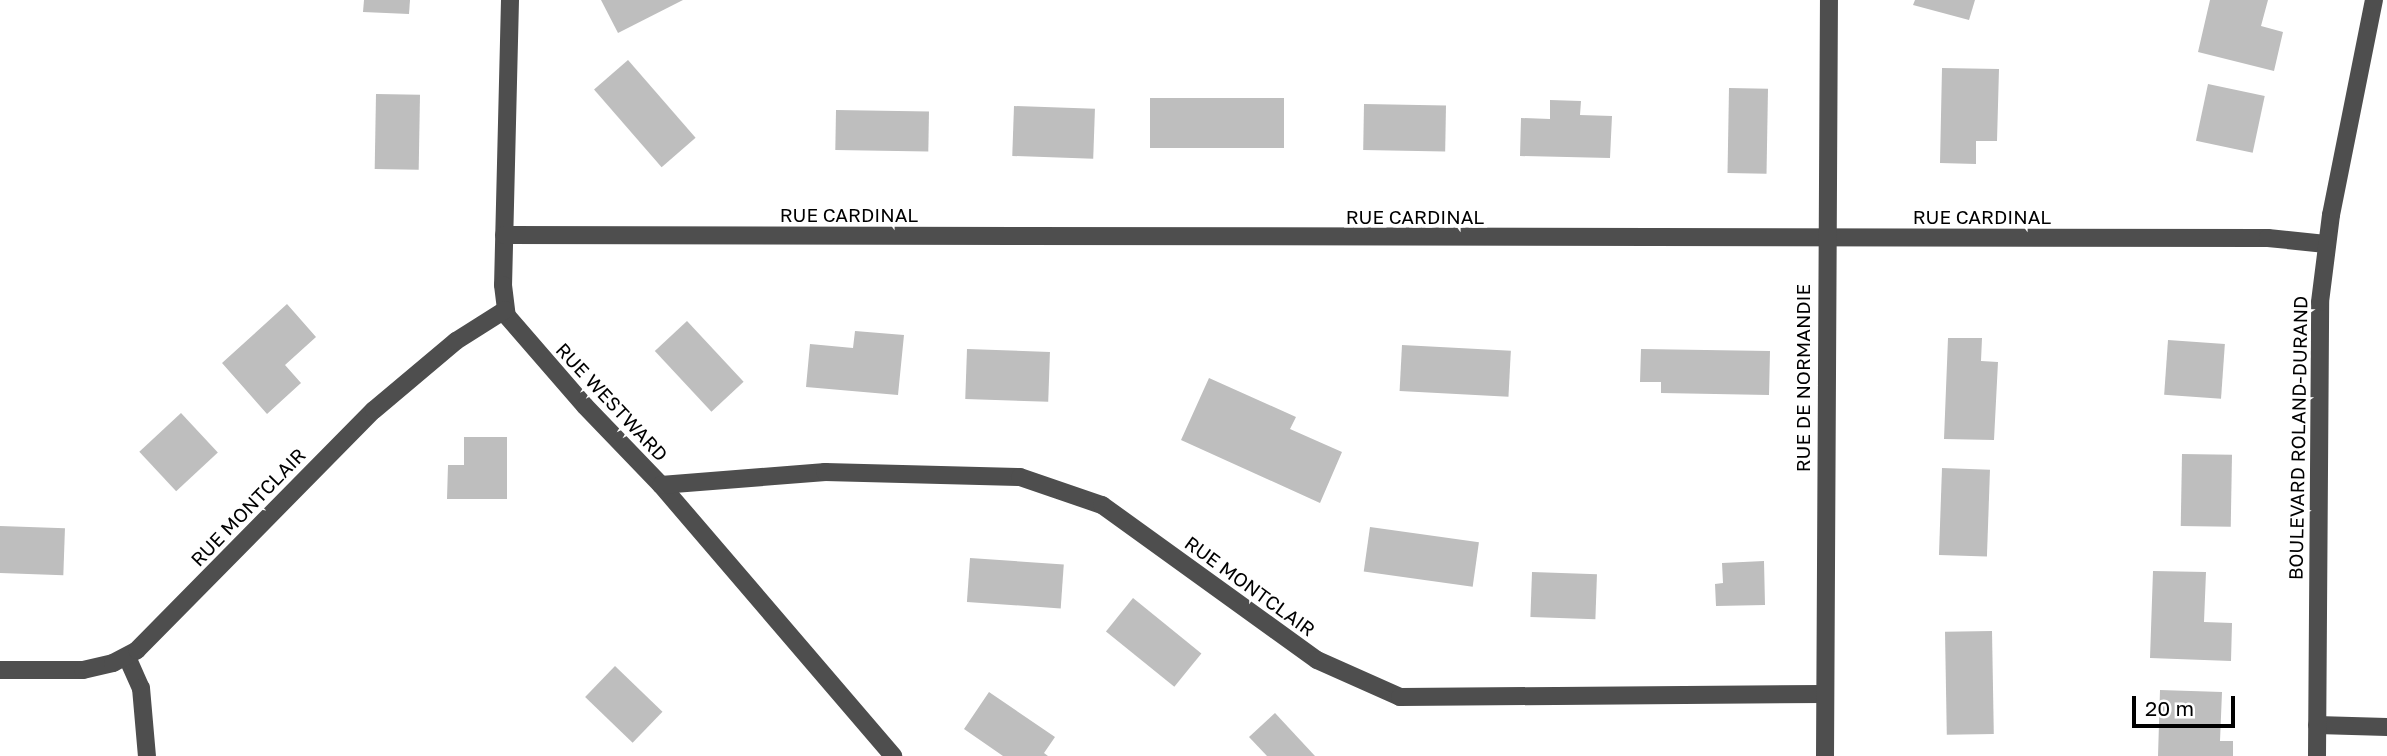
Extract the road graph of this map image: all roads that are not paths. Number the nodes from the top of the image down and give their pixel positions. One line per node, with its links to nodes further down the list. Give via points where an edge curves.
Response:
1 (510, 0): 4 (street)
2 (1829, 0): 5 (street, RUE DE NORMANDIE)
3 (2374, 0): 6 (street, BOULEVARD ROLAND-DURAND)
4 (504, 235): 5 (street, RUE CARDINAL); 7 (street)
5 (1825, 240): 6 (street, RUE CARDINAL, via 2268,238); 11 (street, RUE DE NORMANDIE)
6 (2326, 244): 12 (street, BOULEVARD ROLAND-DURAND, via 2317,370)
7 (505, 310): 8 (street, RUE WESTWARD, via 518,332); 9 (street, RUE MONTCLAIR, via 447,348 374,410 163,627)
8 (661, 485): 11 (street, RUE MONTCLAIR, via 825,472 1020,477 1102,505 1317,660 1400,697); 15 (street, RUE WESTWARD)
9 (127, 657): 10 (street, RUE MONTCLAIR, via 83,670); 14 (street, via 141,688)
10 (0, 670)
11 (1824, 694): 16 (street, RUE DE NORMANDIE)
12 (2317, 725): 13 (street); 17 (street, BOULEVARD ROLAND-DURAND)
13 (2387, 727)
14 (148, 756)
15 (893, 756)
16 (1825, 756)
17 (2317, 756)

